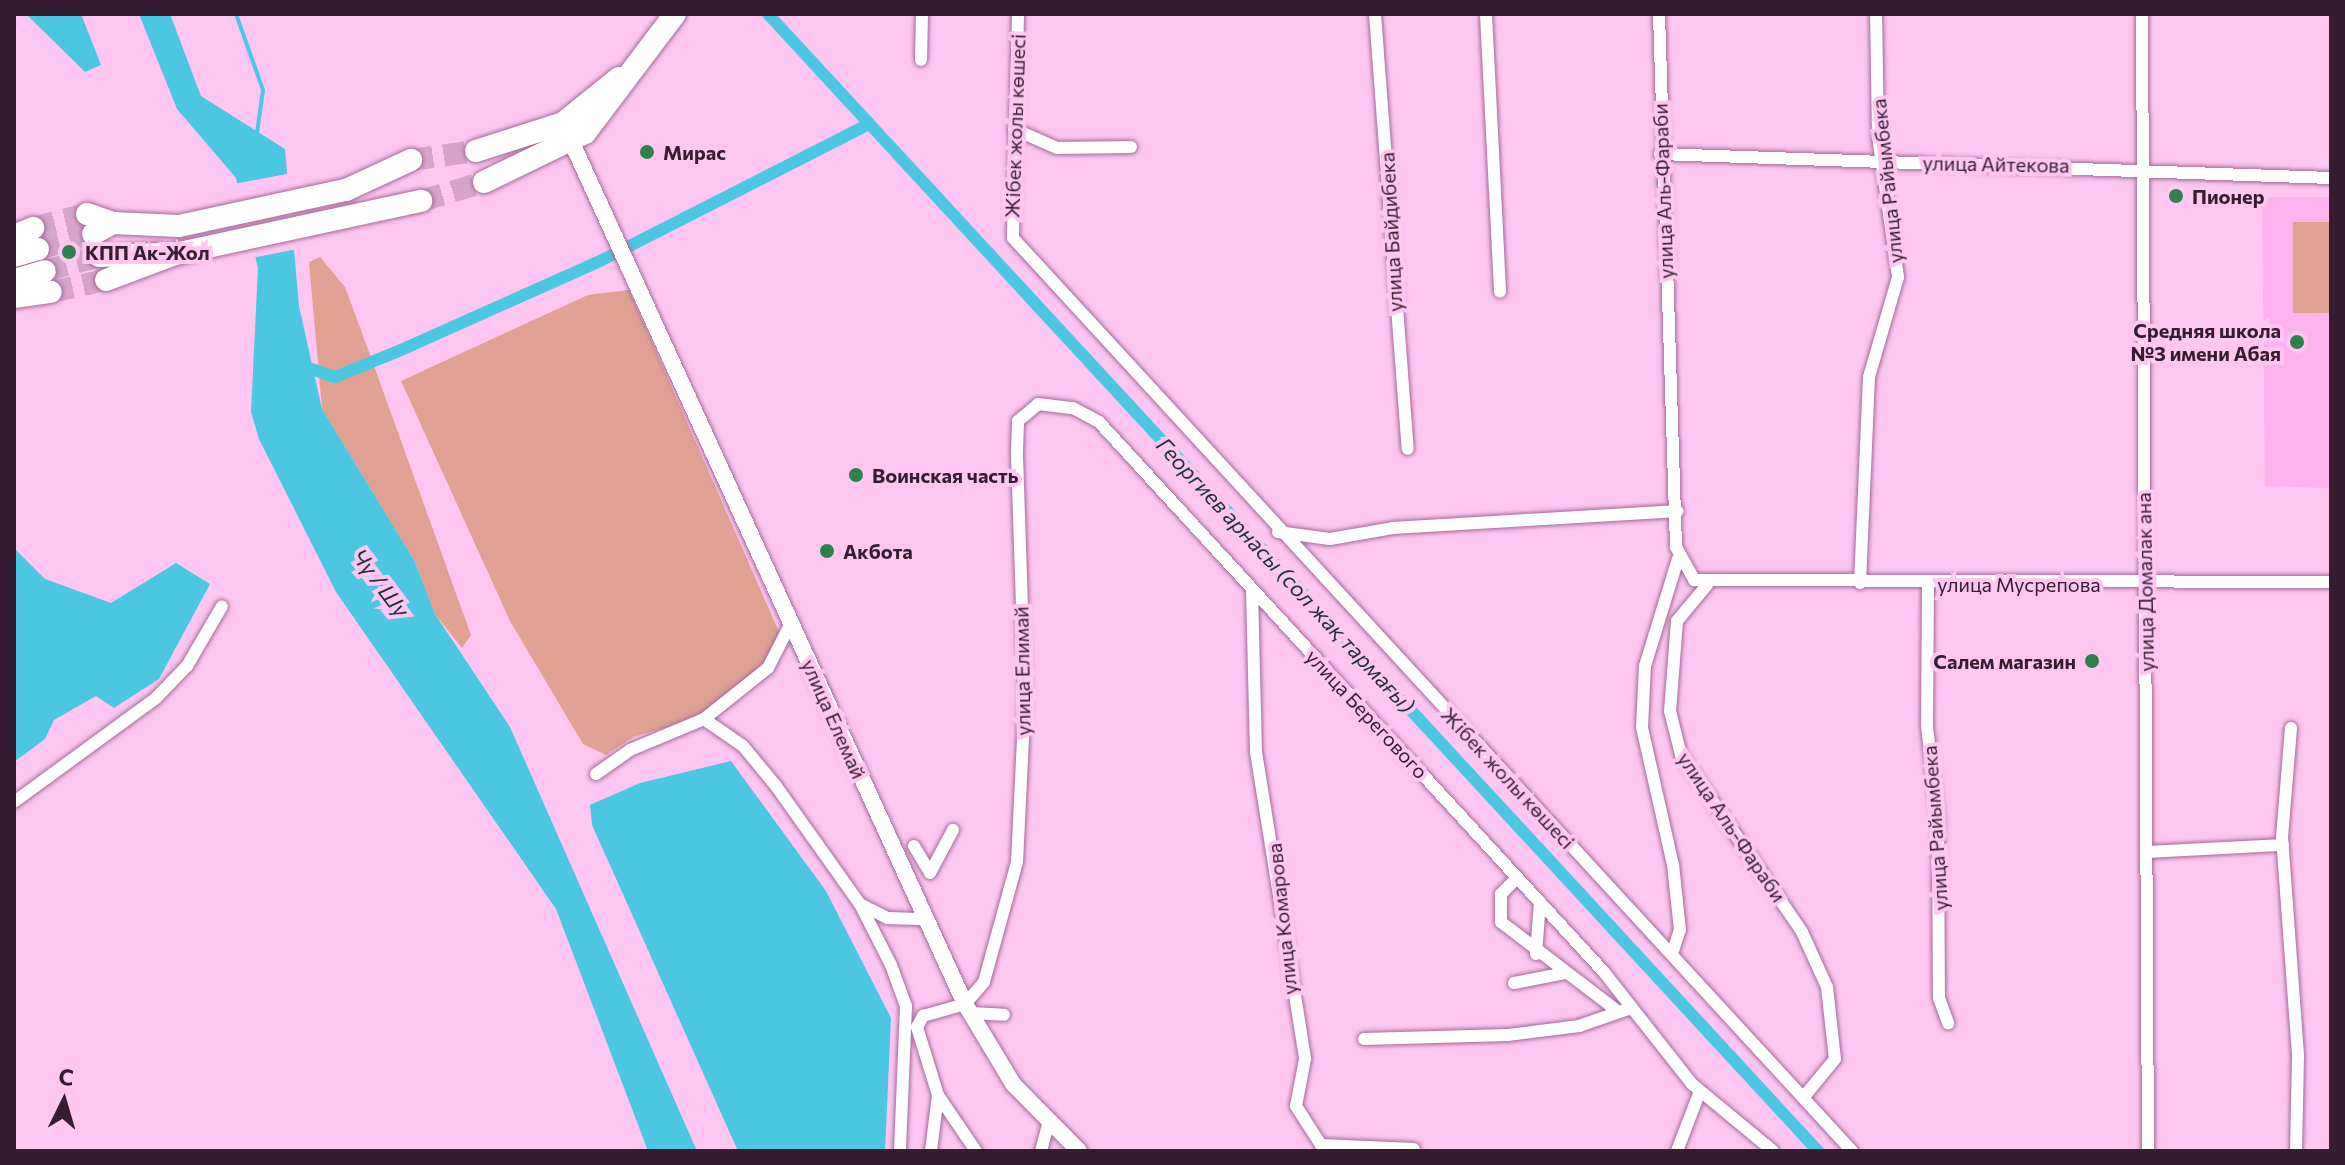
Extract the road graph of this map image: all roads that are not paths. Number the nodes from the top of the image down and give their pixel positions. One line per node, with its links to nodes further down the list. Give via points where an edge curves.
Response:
1 (675, 14): 11 (highway, via 642,61)
2 (922, 14): 9 (street)
3 (1018, 14): 10 (street, Жібек жолы көшесі)
4 (1375, 14): 31 (street, улица Байдибека)
5 (1486, 14): 28 (street)
6 (1659, 14): 14 (street, улица Аль-Фараби)
7 (1876, 14): 16 (street, улица Райымбека)
8 (2142, 14): 17 (street, улица Домалак ана)
9 (921, 60)
10 (1014, 129): 12 (street, via 1057,148); 33 (street, Жібек жолы көшесі, via 1013,238)
11 (567, 132): 13 (highway); 19 (highway); 42 (street, улица Елемай)
12 (1131, 147)
13 (476, 151)
14 (1660, 154): 16 (street, улица Айтекова); 32 (street, улица Аль-Фараби)
15 (411, 160): 21 (highway, via 346,190 151,230)
16 (1883, 161): 17 (street, улица Айтекова); 36 (street, улица Райымбека, via 1898,277 1869,377)
17 (2140, 167): 18 (street, улица Айтекова); 37 (street, улица Домалак ана)
18 (2331, 178)
19 (484, 182)
20 (421, 201): 23 (highway, via 354,220)
21 (90, 224)
22 (28, 238): 24 (highway)
23 (175, 254): 25 (highway); 27 (highway)
24 (14, 256)
25 (99, 256)
26 (14, 280): 29 (highway, via 48,282)
27 (106, 280)
28 (1500, 292)
29 (14, 297)
30 (1099, 422): 40 (street, улица Берегового); 61 (street, улица Елимай, via 1073,408 1038,404 1018,421 1025,697 1017,862 995,956)
31 (1408, 449)
32 (1677, 511): 33 (street, via 1430,525 1330,539); 34 (street, улица Аль-Фараби)
33 (1278, 532): 58 (street, Жібек жолы көшесі)
34 (1678, 559): 39 (street); 58 (street, улица Аль-Фараби, via 1645,666 1642,727 1673,865 1680,930)
35 (2331, 582): 37 (street, улица Мусрепова)
36 (1860, 583): 38 (street, улица Мусрепова); 39 (street, улица Мусрепова)
37 (2146, 583): 38 (street, улица Мусрепова); 50 (street, улица Домалак ана)
38 (1928, 584): 65 (street, улица Райымбека, via 1927,726 1938,819 1939,998)
39 (1707, 585): 69 (street, улица Аль-Фараби, via 1677,621 1670,711 1681,755 1802,932 1827,987 1835,1059)
40 (1252, 590): 51 (street, улица Берегового); 71 (street, улица Комарова, via 1256,752 1305,1059 1296,1106 1321,1145)
41 (222, 606): 46 (street, via 187,666 156,698)
42 (791, 623): 43 (street, via 768,668); 54 (street, улица Елемай)
43 (704, 719): 45 (street, via 630,750); 53 (street, via 743,746)
44 (2291, 728): 48 (street)
45 (596, 774)
46 (14, 802)
47 (953, 830): 49 (street, via 930,873)
48 (2283, 845): 50 (street); 81 (street, via 2298,1056)
49 (914, 846)
50 (2148, 852): 80 (street, улица Домалак ана)
51 (1517, 878): 52 (street, улица Берегового); 57 (street, via 1501,894 1501,922)
52 (1540, 902): 57 (street); 62 (street, улица Берегового)
53 (860, 904): 55 (street); 56 (street)
54 (925, 919): 55 (street); 61 (street, улица Елемай)
55 (902, 921): 56 (street)
56 (875, 933): 72 (street, via 906,1006)
57 (1536, 954): 59 (street)
58 (1672, 954): 69 (street)
59 (1566, 973): 60 (street); 63 (street)
60 (1514, 983)
61 (968, 1008): 64 (street); 68 (street, via 923,1016 917,1027); 70 (street, улица Елемай, via 1013,1084)
62 (1631, 1008): 63 (street); 67 (street, улица Берегового)
63 (1616, 1010): 66 (street, via 1579,1026 1495,1036)
64 (1004, 1015)
65 (1948, 1023)
66 (1364, 1039)
67 (1700, 1091): 77 (street); 78 (street, улица Берегового)
68 (938, 1095): 73 (street); 74 (street)
69 (1803, 1098): 79 (street)
70 (1048, 1125): 75 (street); 76 (street, улица Елемай)
71 (1414, 1149)
72 (900, 1151)
73 (931, 1151)
74 (976, 1151)
75 (1041, 1151)
76 (1079, 1151)
77 (1677, 1151)
78 (1773, 1151)
79 (1852, 1151)
80 (2148, 1151)
81 (2296, 1151)

